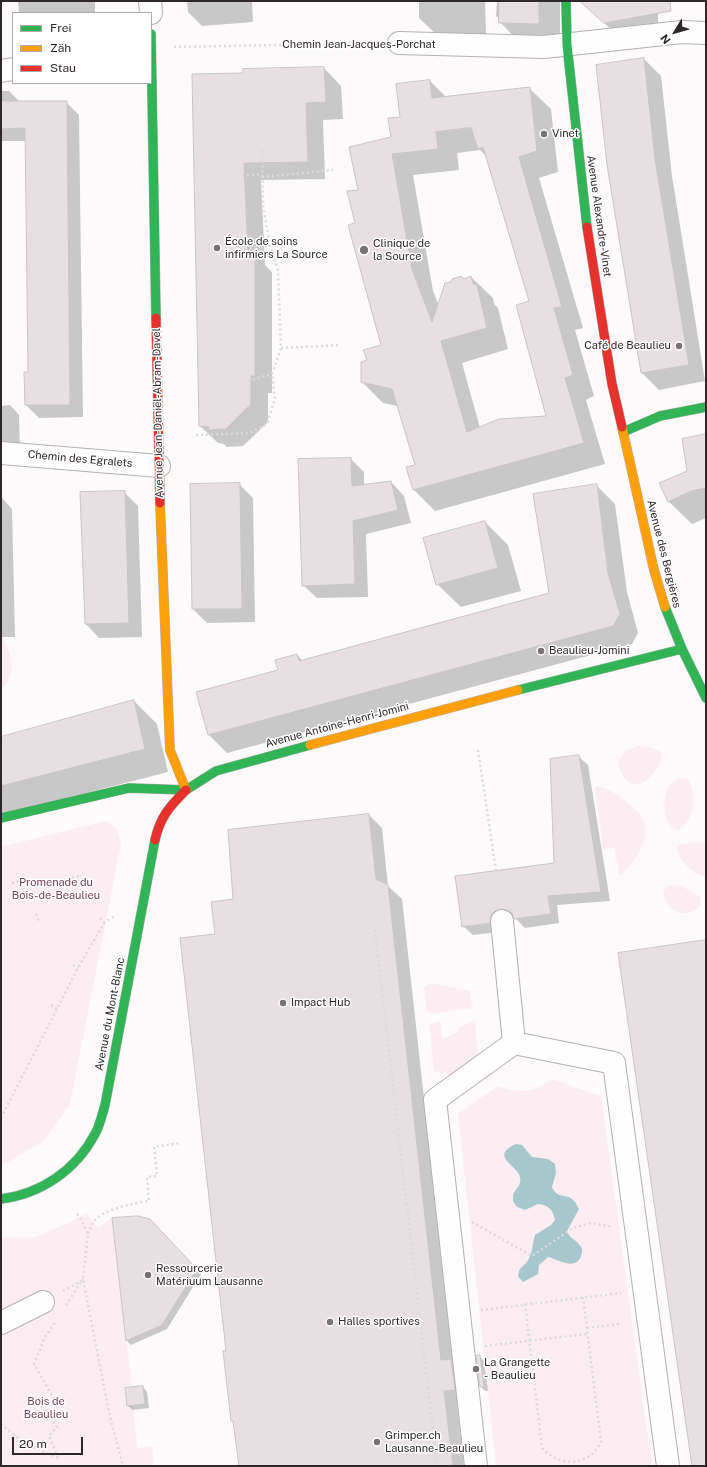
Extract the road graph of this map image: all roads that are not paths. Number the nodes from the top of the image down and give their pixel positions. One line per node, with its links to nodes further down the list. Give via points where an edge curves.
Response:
1 (150, 1): 3 (street)
2 (566, 1): 6 (street, Avenue Alexandre-Vinet)
3 (151, 12)
4 (706, 33): 6 (street, Chemin Jean-Jacques-Porchat, via 682,32)
5 (399, 43): 6 (street, Chemin Jean-Jacques-Porchat, via 544,47)
6 (567, 45): 11 (street, Avenue Alexandre-Vinet, via 584,210 612,384)
7 (12, 69): 8 (street)
8 (1, 71)
9 (152, 84): 13 (street, Avenue Jean-Daniel-Abram-Davel)
10 (706, 407): 11 (street, via 660,416)
11 (623, 432): 14 (street, Avenue des Bergières, via 654,570 666,611)
12 (1, 453): 13 (street, Chemin des Egralets)
13 (159, 466): 16 (street, Avenue Jean-Daniel-Abram-Davel, via 170,750)
14 (682, 649): 15 (street, Avenue des Bergières); 16 (street, Avenue Antoine-Henri-Jomini, via 474,701 244,763 216,771)
15 (706, 698)
16 (186, 790): 17 (street, via 129,788); 20 (street, Avenue du Mont-Blanc, via 168,808 157,830 105,1105 95,1133 84,1151 48,1184 28,1193)
17 (1, 818)
18 (502, 921): 19 (street)
19 (514, 1043): 23 (street, via 435,1100); 24 (street, via 614,1063)
20 (1, 1199)
21 (43, 1302): 22 (street)
22 (1, 1323)
23 (476, 1466)
24 (668, 1466)

